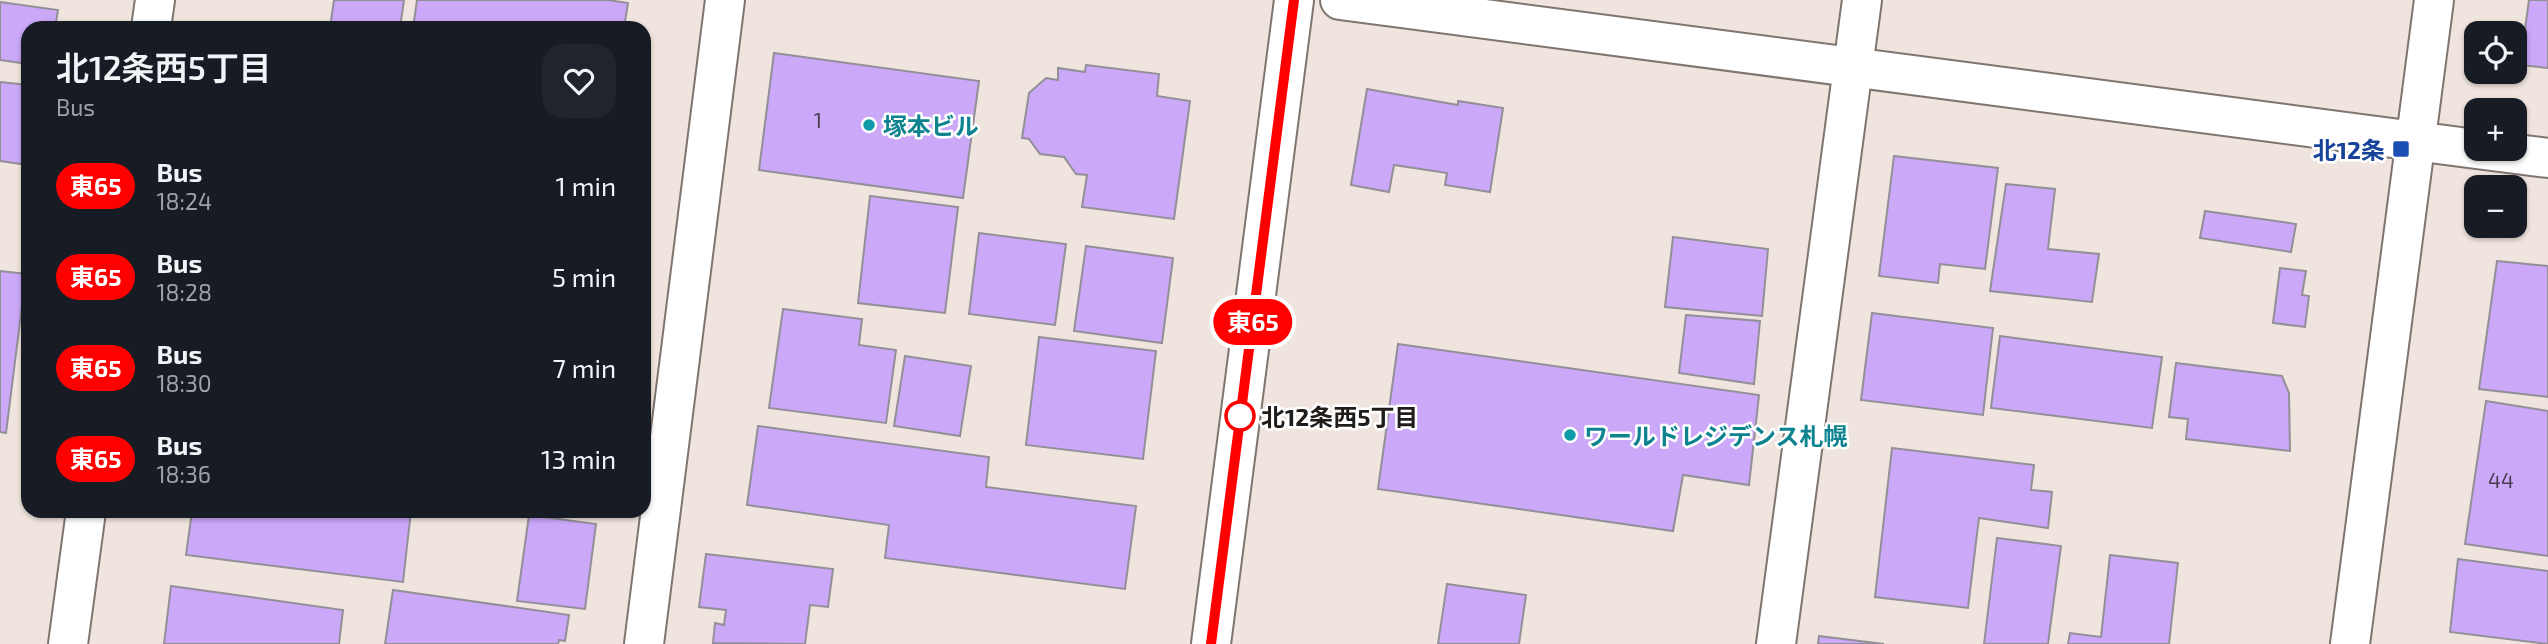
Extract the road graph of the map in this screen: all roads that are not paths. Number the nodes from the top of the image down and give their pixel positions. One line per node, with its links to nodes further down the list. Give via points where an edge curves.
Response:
1 (155, 0): 7 (street)
2 (725, 0): 15 (street)
3 (1294, 0): 16 (street)
4 (1340, 0): 8 (street)
5 (1862, 0): 8 (street)
6 (2434, 0): 9 (street)
7 (152, 21)
8 (1853, 67): 9 (street); 17 (street)
9 (2416, 141): 10 (street); 18 (street)
10 (2464, 147)
11 (2527, 155): 12 (street)
12 (2548, 158)
13 (85, 518): 14 (street)
14 (68, 644)
15 (644, 644)
16 (1211, 644)
17 (1776, 644)
18 (2350, 644)

